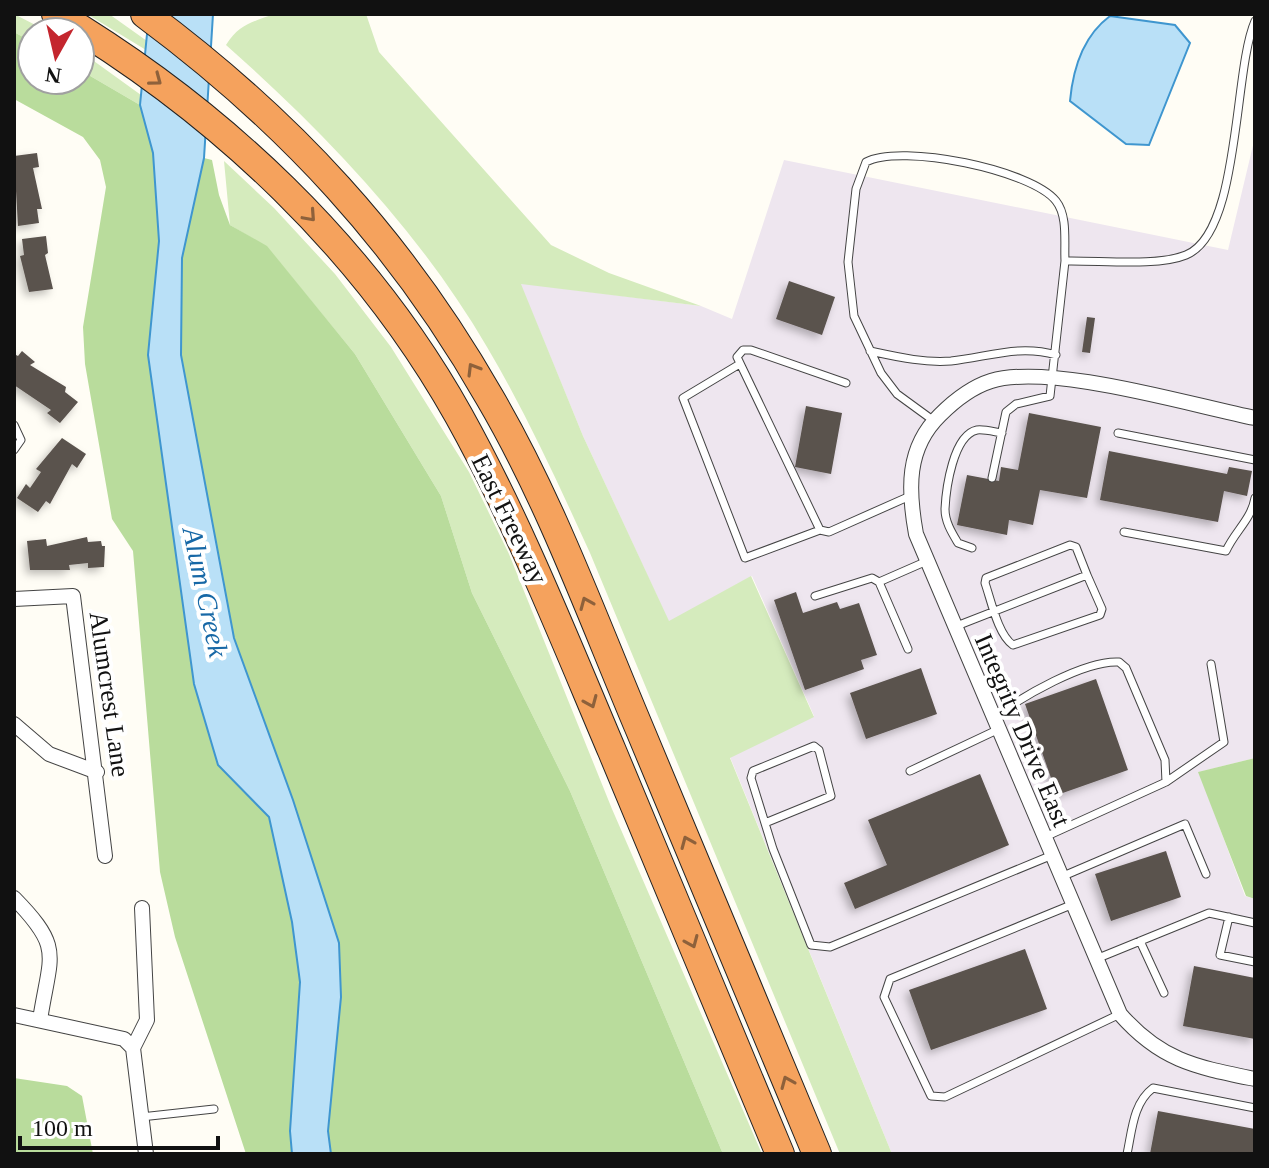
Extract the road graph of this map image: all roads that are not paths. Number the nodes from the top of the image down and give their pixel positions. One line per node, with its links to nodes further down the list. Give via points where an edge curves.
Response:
1 (56, 14): 61 (highway, East Freeway, one-way to 61, via 177,95 256,160 348,259 446,395 495,483 558,622)
2 (145, 14): 62 (highway, East Freeway, one-way to 2, via 564,550 492,400 434,307 322,167 256,102)
3 (1255, 21): 4 (lane, via 1243,57 1239,122 1228,172 1216,219 1203,242 1189,254 1162,261)
4 (1065, 261): 5 (lane, via 1063,212 1040,187 922,154 877,156 860,171 848,262 854,316); 6 (lane)
5 (870, 351): 6 (lane, via 920,362 995,351 1036,349); 11 (lane, via 897,394)
6 (1056, 355): 8 (lane)
7 (738, 365): 9 (lane, via 743,350 751,350); 20 (lane); 20 (lane, via 683,398 745,558)
8 (1055, 377): 10 (street); 11 (street, via 991,381); 13 (lane, via 1050,396 1016,404 1006,412)
9 (846, 383)
10 (1255, 418)
11 (933, 423): 18 (street, Integrity Drive East, via 914,457)
12 (14, 425): 15 (lane, via 21,440)
13 (1002, 433): 17 (lane); 22 (lane, via 977,430 959,445 945,510 958,543)
14 (1118, 433): 16 (lane)
15 (14, 450)
16 (1255, 460)
17 (992, 478)
18 (910, 496): 20 (lane, via 829,532); 23 (street, Integrity Drive East)
19 (1255, 498): 21 (lane, via 1252,516 1236,529 1226,551)
20 (820, 530)
21 (1124, 532)
22 (972, 548)
23 (927, 561): 25 (lane); 29 (street, Integrity Drive East)
24 (1087, 575): 28 (lane); 28 (lane, via 1076,547 1070,545 986,578); 28 (lane, via 1100,615 1013,645)
25 (879, 582): 26 (lane, via 872,578); 30 (lane)
26 (815, 596)
27 (14, 599): 35 (street, Alumcrest Lane, via 73,596)
28 (996, 611): 29 (lane)
29 (954, 627): 33 (street, Integrity Drive East)
30 (908, 649)
31 (1211, 664): 36 (lane, via 1224,742)
32 (14, 724): 35 (street, via 49,754)
33 (995, 724): 34 (lane); 36 (lane, via 1023,697 1097,664 1119,662 1165,760); 38 (street, Integrity Drive East)
34 (910, 771)
35 (97, 772): 39 (street, Alumcrest Lane)
36 (1166, 782): 38 (lane)
37 (765, 823): 37 (lane, via 753,771 814,746 831,796); 40 (lane, via 811,945 818,947 830,947)
38 (1043, 838): 40 (street, Integrity Drive East)
39 (105, 856)
40 (1050, 856): 42 (street, Integrity Drive East)
41 (1206, 874): 42 (lane, via 1185,824)
42 (1059, 878): 44 (street, Integrity Drive East)
43 (14, 898): 54 (street, via 43,928 51,951)
44 (1071, 905): 49 (street, Integrity Drive East); 52 (lane, via 890,979 884,997 931,1096 945,1097)
45 (142, 908): 55 (street, via 147,1020)
46 (1229, 917): 47 (lane); 48 (lane, via 1209,913); 50 (lane, via 1220,955)
47 (1255, 923)
48 (1140, 941): 49 (lane); 51 (lane)
49 (1094, 960): 52 (street, Integrity Drive East)
50 (1255, 962)
51 (1164, 993)
52 (1120, 1014): 56 (street, Integrity Drive East, via 1146,1040 1183,1063)
53 (14, 1015): 54 (street)
54 (40, 1020): 55 (street, via 124,1039)
55 (133, 1048): 59 (street)
56 (1255, 1079)
57 (1255, 1108): 63 (lane, via 1153,1088 1143,1095)
58 (214, 1109): 59 (lane)
59 (141, 1117): 60 (street)
60 (146, 1154)
61 (780, 1154)
62 (817, 1154)
63 (1127, 1154)

